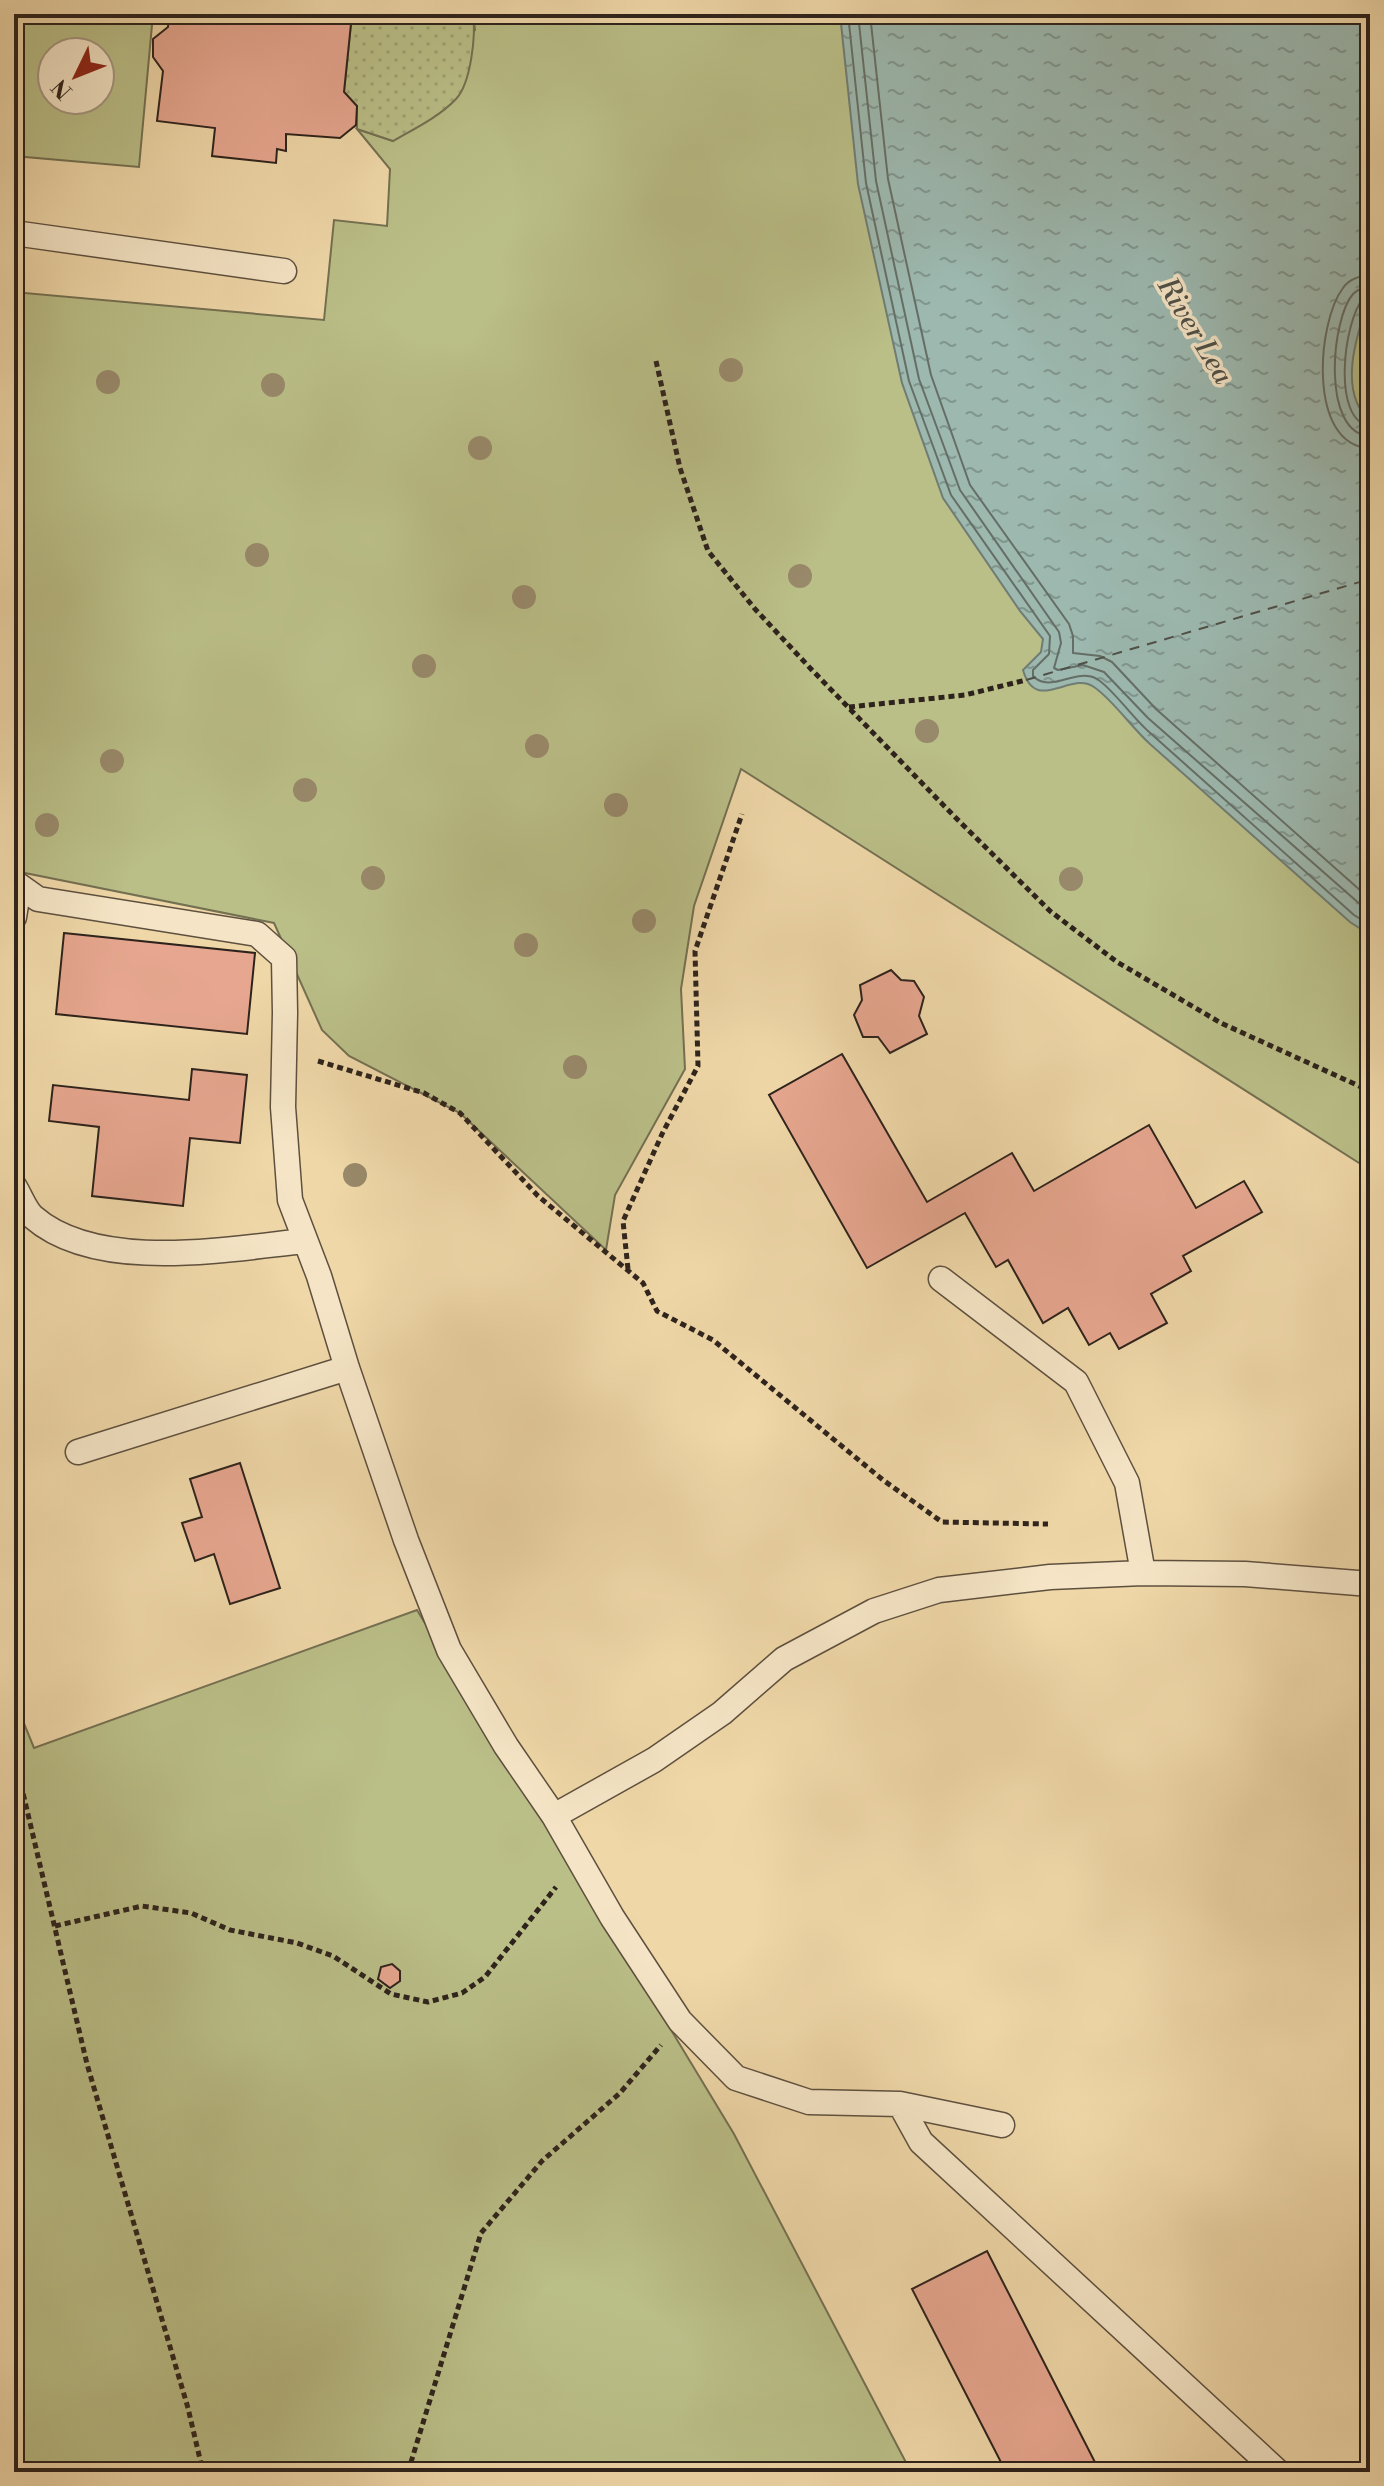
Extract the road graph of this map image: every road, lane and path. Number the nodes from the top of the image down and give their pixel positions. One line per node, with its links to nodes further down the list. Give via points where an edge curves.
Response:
1 (14, 233): 2 (lane)
2 (284, 271)
3 (656, 361): 5 (path, via 680,468 708,551)
4 (1026, 680): 5 (path, via 965,695)
5 (848, 707): 10 (path, via 1050,911 1117,962 1221,1023)
6 (742, 814): 13 (path, via 695,951 698,1066 623,1221)
7 (16, 884): 8 (lane); 12 (lane, via 38,899 257,934 284,958 285,1138 290,1200)
8 (14, 917)
9 (316, 1060): 13 (path, via 424,1093 460,1113 538,1196)
10 (1370, 1091)
11 (14, 1186): 12 (lane, via 32,1216 80,1245 144,1253)
12 (305, 1241): 15 (lane)
13 (628, 1270): 17 (path, via 643,1283 657,1311 713,1340 942,1522)
14 (941, 1279): 18 (lane, via 1076,1382 1127,1483)
15 (347, 1368): 16 (lane); 21 (lane, via 449,1650)
16 (78, 1452)
17 (1048, 1524)
18 (1143, 1573): 19 (lane); 21 (lane, via 939,1590 874,1611 784,1659 677,1744)
19 (1370, 1584)
20 (14, 1755): 23 (path)
21 (554, 1816): 22 (lane)
22 (578, 1858): 23 (path, via 485,1977 462,1993 428,2002 391,1994 333,1956 230,1930 191,1913 142,1906); 24 (lane)
23 (55, 1926): 27 (path, via 87,2064)
24 (680, 2021): 25 (lane, via 736,2078 809,2102); 28 (path, via 620,2093 542,2161 481,2233)
25 (900, 2104): 26 (lane); 29 (lane, via 921,2142)
26 (1002, 2125)
27 (203, 2472)
28 (408, 2472)
29 (1278, 2472)

